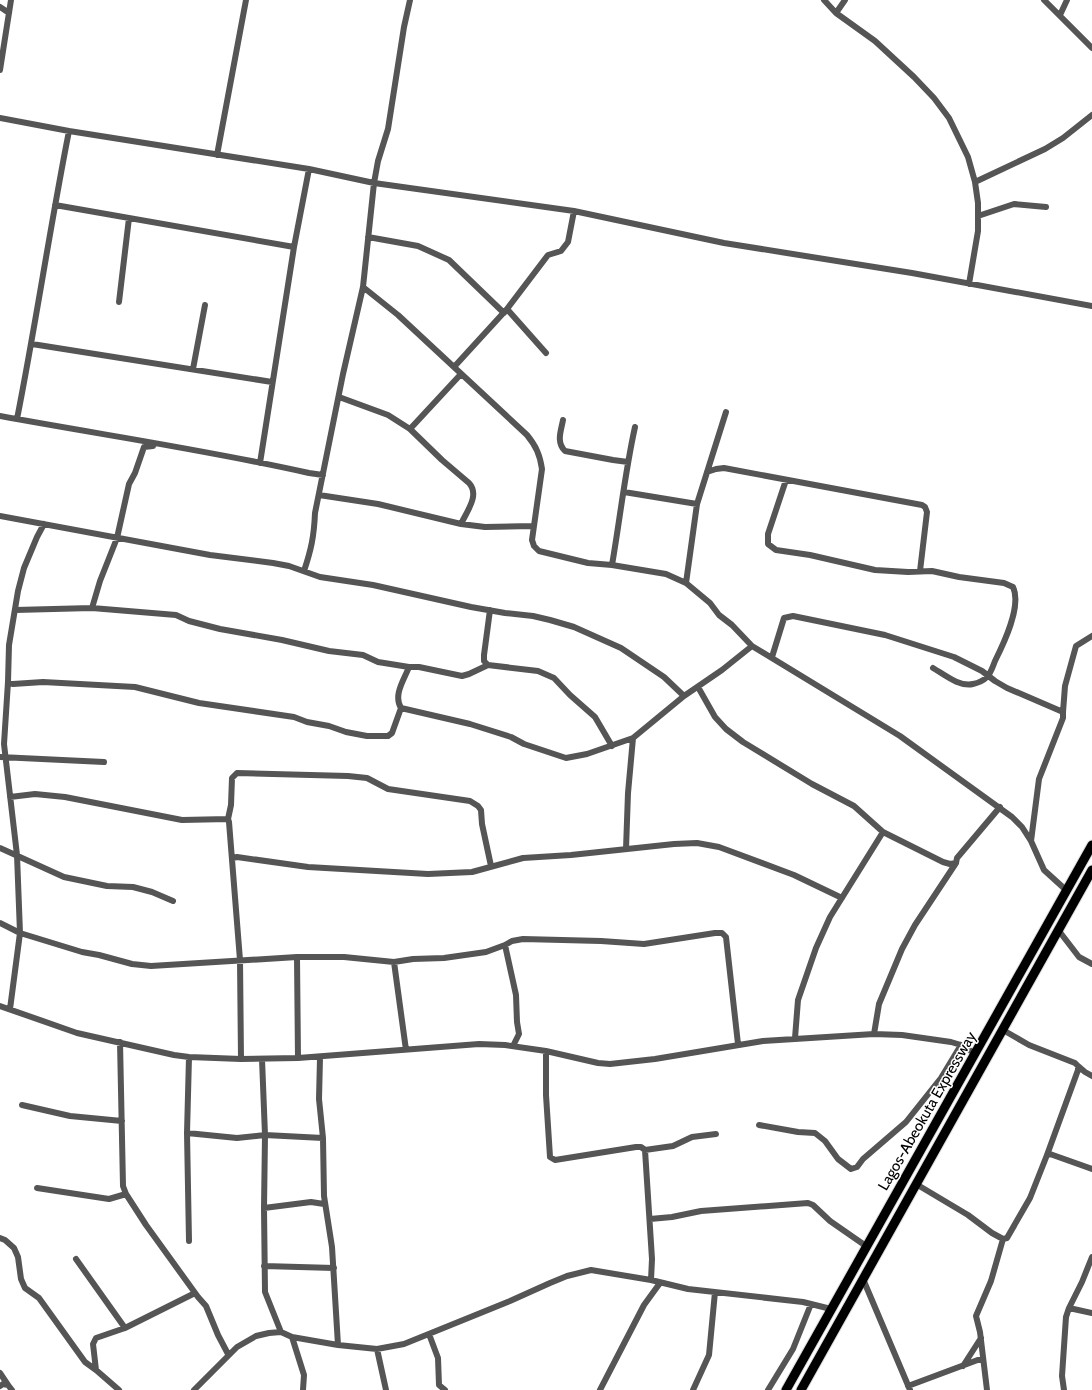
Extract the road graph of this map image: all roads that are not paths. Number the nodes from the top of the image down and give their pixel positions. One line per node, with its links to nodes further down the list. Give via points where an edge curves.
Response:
1 (11, 0): 9 (street)
2 (246, 0): 17 (street)
3 (410, 0): 20 (street, via 388,129)
4 (824, 0): 10 (street)
5 (845, 0): 10 (street)
6 (1044, 0): 11 (street)
7 (1068, 0): 11 (street)
8 (0, 7): 9 (street)
9 (9, 13): 13 (street)
10 (836, 13): 19 (street, via 875,41 934,98 949,118 968,157)
11 (1060, 15): 12 (street)
12 (1092, 48)
13 (0, 70)
14 (1092, 115): 19 (street, via 1045,149)
15 (0, 118): 16 (street)
16 (69, 131): 17 (street); 21 (street)
17 (217, 155): 18 (street)
18 (309, 169): 20 (street); 27 (street)
19 (975, 182): 24 (street)
20 (374, 183): 23 (street); 26 (street)
21 (55, 205): 25 (street); 34 (street)
22 (1046, 207): 24 (street, via 1014,204)
23 (574, 211): 28 (street, via 724,243); 33 (street, via 568,242 561,251 548,255)
24 (978, 216): 28 (street)
25 (129, 218): 27 (street); 30 (street)
26 (368, 237): 29 (street); 33 (street, via 418,246 449,260)
27 (294, 247): 39 (street)
28 (969, 284): 32 (street)
29 (363, 287): 36 (street, via 398,315); 40 (street)
30 (119, 302)
31 (205, 305): 37 (street)
32 (1092, 306)
33 (505, 311): 35 (street); 36 (street)
34 (32, 344): 37 (street); 43 (street)
35 (546, 353)
36 (454, 367): 38 (street)
37 (193, 369): 39 (street)
38 (461, 374): 46 (street); 59 (street, via 527,435 539,451 542,468)
39 (272, 382): 49 (street)
40 (338, 397): 46 (street, via 388,415); 51 (street)
41 (726, 412): 50 (street)
42 (0, 416): 43 (street)
43 (17, 419): 47 (street)
44 (563, 420): 48 (street, via 559,439 565,451)
45 (635, 427): 48 (street)
46 (410, 429): 58 (street, via 473,487 473,499)
47 (161, 445): 49 (street); 60 (street, via 144,447 129,484)
48 (628, 462): 53 (street)
49 (260, 463): 51 (street)
50 (707, 472): 52 (street, via 724,468); 55 (street)
51 (323, 475): 54 (street)
52 (786, 480): 63 (street, via 925,507 927,512); 63 (street, via 768,534 768,544 772,548 875,570)
53 (624, 492): 55 (street); 61 (street)
54 (319, 495): 58 (street, via 378,504); 62 (street, via 314,533)
55 (697, 504): 64 (street)
56 (0, 516): 57 (street)
57 (44, 524): 60 (street); 66 (street, via 24,568)
58 (461, 524): 59 (street, via 485,527)
59 (533, 526): 61 (street, via 532,540 539,551 588,563)
60 (117, 538): 62 (street, via 210,555 273,563); 65 (street)
61 (612, 564): 64 (street, via 666,574)
62 (304, 571): 67 (street, via 320,577 373,584)
63 (920, 571): 74 (street, via 1004,583 1013,587 1014,614 1008,635)
64 (686, 583): 69 (street, via 710,603)
65 (92, 608): 66 (street); 72 (street, via 176,615 189,622 220,629 329,651 363,655 378,662)
66 (15, 610): 75 (street, via 9,645)
67 (490, 610): 71 (street, via 484,655 484,661); 77 (street, via 533,616 574,627 621,648 664,677)
68 (1092, 636): 79 (street, via 1076,646 1065,686)
69 (752, 646): 70 (street); 76 (street)
70 (772, 658): 74 (street, via 784,618 793,616 885,634 954,658); 85 (street, via 900,736)
71 (488, 665): 72 (street, via 462,676); 81 (street, via 538,671 554,678 595,717)
72 (409, 667): 78 (street, via 398,693)
73 (934, 668): 74 (street, via 963,684 981,682)
74 (988, 676): 79 (street, via 1007,688)
75 (8, 682): 78 (street, via 135,687 198,703 294,717 346,732 380,737 392,733); 82 (street)
76 (698, 687): 77 (street); 87 (street, via 715,717 737,738 812,784 854,806)
77 (684, 696): 80 (street)
78 (401, 708): 81 (street, via 470,724 566,758)
79 (1063, 712): 88 (street, via 1063,718 1039,779)
80 (633, 738): 81 (street); 91 (street)
81 (612, 746)
82 (3, 758): 83 (street); 84 (street)
83 (104, 762)
84 (10, 797): 86 (street, via 35,794 65,797 182,820); 92 (street)
85 (1000, 807): 88 (street, via 1022,827); 94 (street, via 957,858)
86 (228, 819): 93 (street); 95 (street, via 232,778 237,774 367,778 388,789 470,801 478,806 482,810 482,824)
87 (883, 832): 94 (street, via 943,862); 98 (street)
88 (1031, 841): 97 (street, via 1044,870)
89 (1092, 845): 97 (highway, Lagos-Abeokuta Expressway)
90 (0, 848): 92 (street)
91 (626, 849): 95 (street, via 523,858); 98 (street, via 697,843 719,847 794,875)
92 (16, 855): 99 (street, via 64,877 107,886 133,887); 102 (street)
93 (233, 858): 95 (street, via 308,867 428,874 472,872); 105 (street)
94 (956, 863): 111 (street, via 914,925 902,949 879,1004)
95 (491, 866)
96 (1092, 870): 101 (highway, Lagos-Abeokuta Expressway)
97 (1066, 890): 119 (highway, Lagos-Abeokuta Expressway)
98 (842, 898): 112 (street, via 816,948 798,1000)
99 (172, 901)
100 (0, 923): 102 (street)
101 (1059, 930): 107 (street, via 1079,957); 110 (highway, Lagos-Abeokuta Expressway)
102 (20, 933): 105 (street, via 132,964 151,966); 109 (street)
103 (505, 945): 106 (street, via 486,952); 114 (street, via 523,939 644,944 722,933 726,937); 116 (street, via 516,994 519,1034)
104 (297, 957): 105 (street); 106 (street, via 344,957); 121 (street)
105 (240, 960): 123 (street)
106 (394, 962): 117 (street)
107 (1092, 964)
108 (1, 1009): 109 (street)
109 (10, 1009): 113 (street, via 77,1033)
110 (1003, 1030): 125 (street, via 1029,1045); 137 (highway, Lagos-Abeokuta Expressway)
111 (874, 1034): 112 (street); 115 (street, via 924,1038)
112 (794, 1038): 114 (street)
113 (120, 1042): 120 (street); 128 (street)
114 (738, 1044): 118 (street, via 655,1059 610,1064)
115 (960, 1045): 119 (street); 129 (street, via 941,1078 906,1122 857,1167 851,1169 844,1165 825,1141 815,1133)
116 (513, 1046): 117 (street, via 479,1044); 118 (street)
117 (406, 1050): 122 (street)
118 (546, 1052): 134 (street, via 550,1157 556,1160 636,1147)
119 (976, 1054): 146 (highway, Lagos-Abeokuta Expressway)
120 (189, 1057): 123 (street); 130 (street)
121 (298, 1058): 122 (street); 124 (street)
122 (320, 1058): 133 (street)
123 (241, 1059): 124 (street)
124 (262, 1059): 132 (street)
125 (1078, 1066): 126 (street); 135 (street)
126 (1092, 1076)
127 (22, 1105): 128 (street, via 70,1116)
128 (122, 1121): 139 (street, via 123,1186)
129 (760, 1124)
130 (187, 1133): 132 (street, via 237,1138); 145 (street)
131 (716, 1134): 134 (street, via 692,1137 673,1146)
132 (265, 1135): 133 (street); 141 (street)
133 (322, 1138): 140 (street)
134 (645, 1150): 142 (street)
135 (1047, 1155): 136 (street); 144 (street, via 1030,1198 1007,1238)
136 (1092, 1169)
137 (916, 1184): 144 (street); 151 (highway, Lagos-Abeokuta Expressway)
138 (37, 1188): 139 (street, via 110,1199)
139 (126, 1194): 155 (street)
140 (324, 1204): 141 (street, via 311,1202); 150 (street)
141 (264, 1208): 149 (street)
142 (650, 1219): 146 (street, via 701,1211 808,1203 830,1222); 152 (street)
143 (0, 1238): 170 (street, via 14,1248 18,1258 20,1279 26,1288 39,1298 85,1362)
144 (1003, 1239): 164 (street, via 991,1280 976,1316)
145 (189, 1241)
146 (866, 1246): 158 (highway, Lagos-Abeokuta Expressway)
147 (1092, 1257): 157 (street)
148 (76, 1259): 160 (street)
149 (264, 1266): 150 (street); 161 (street, via 265,1292)
150 (334, 1268): 165 (street)
151 (863, 1279): 174 (street); 184 (highway, Lagos-Abeokuta Expressway)
152 (651, 1280): 153 (street); 162 (street, via 591,1270 567,1276)
153 (660, 1283): 154 (street); 180 (street, via 644,1305)
154 (715, 1292): 156 (street); 181 (street, via 709,1355)
155 (195, 1293): 160 (street); 167 (street, via 206,1306)
156 (810, 1304): 158 (street); 182 (street, via 793,1349)
157 (1069, 1308): 159 (street); 186 (street, via 1066,1317 1062,1376)
158 (831, 1309): 183 (highway, Lagos-Abeokuta Expressway)
159 (1092, 1313)
160 (125, 1328): 170 (street, via 96,1338 93,1344)
161 (281, 1332): 163 (street); 167 (street, via 256,1336)
162 (429, 1334): 166 (street, via 404,1344); 179 (street, via 438,1358 440,1385)
163 (292, 1336): 165 (street); 177 (street, via 304,1375)
164 (980, 1338): 168 (street); 169 (street)
165 (338, 1345): 166 (street)
166 (377, 1349): 178 (street)
167 (228, 1354): 176 (street)
168 (983, 1358): 169 (street); 185 (street)
169 (963, 1366): 174 (street)
170 (96, 1370): 175 (street)
171 (0, 1373): 173 (street)
172 (0, 1386): 173 (street, via 3,1384)
173 (10, 1388)
174 (909, 1388)
175 (119, 1390)
176 (194, 1390)
177 (303, 1390)
178 (386, 1390)
179 (445, 1390)
180 (600, 1390)
181 (693, 1390)
182 (768, 1390)
183 (786, 1390)
184 (802, 1390)
185 (987, 1390)
186 (1064, 1390)

